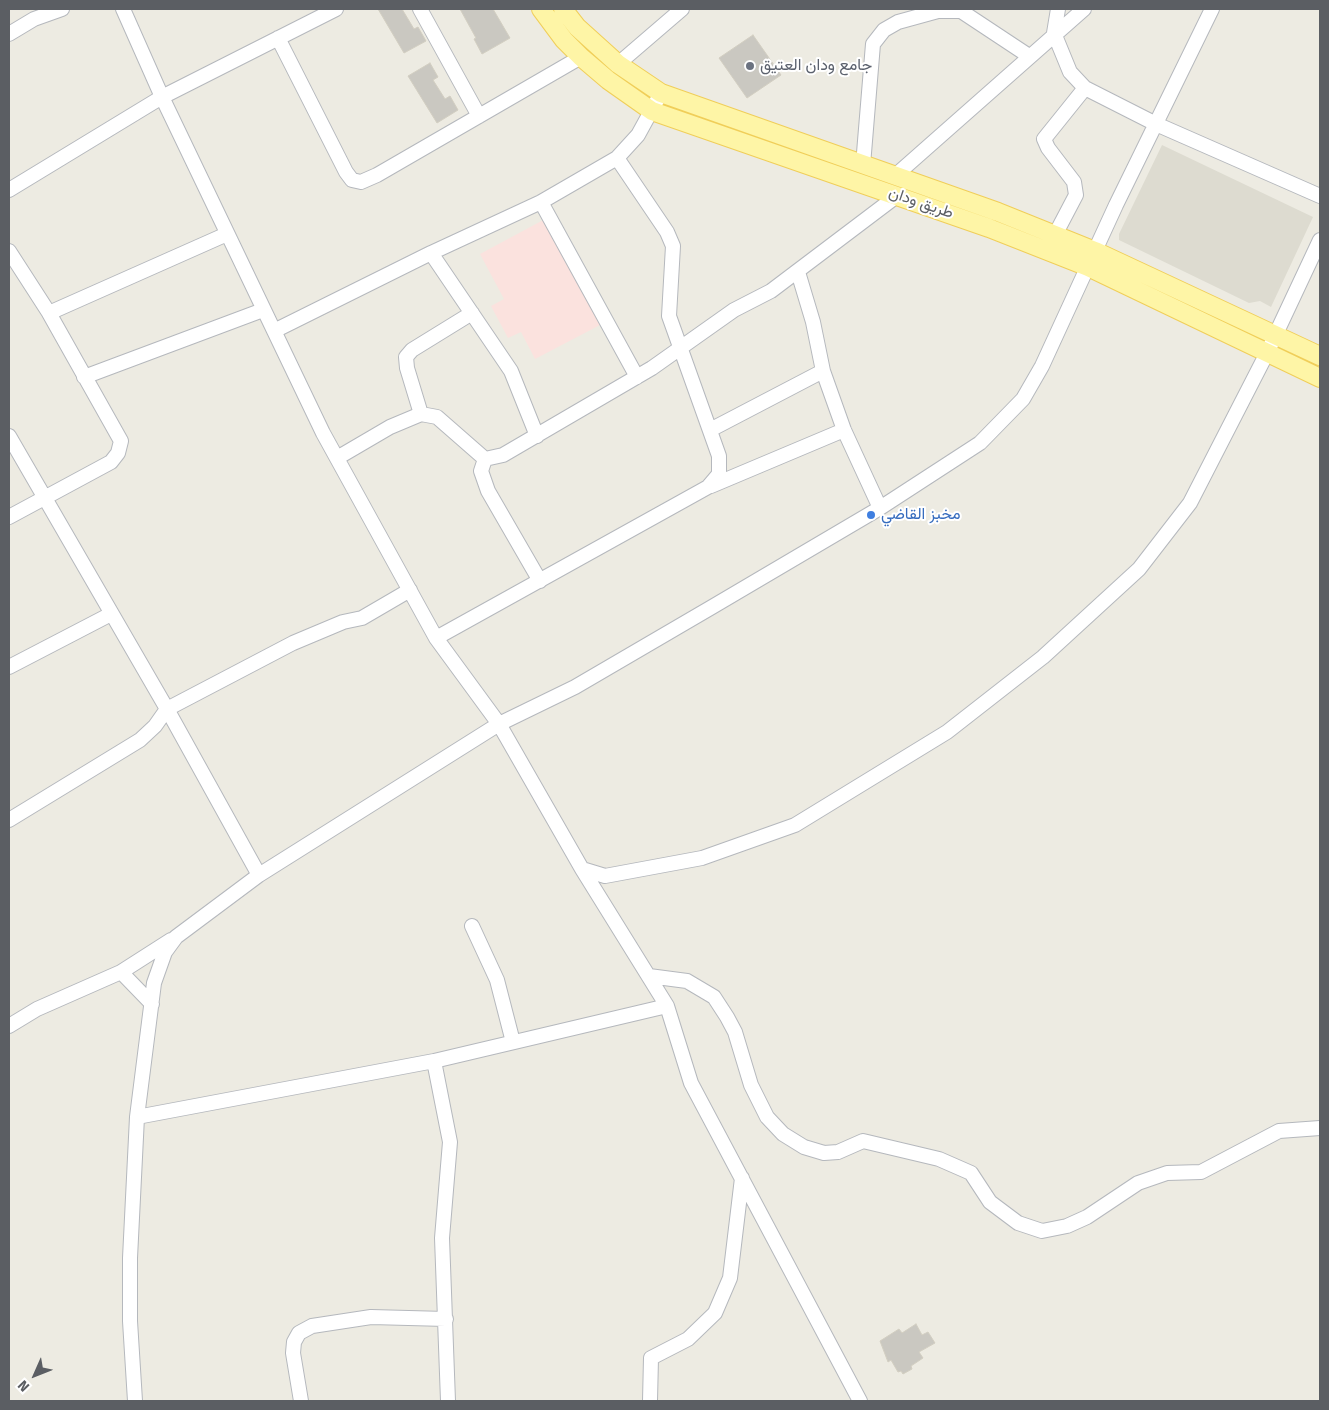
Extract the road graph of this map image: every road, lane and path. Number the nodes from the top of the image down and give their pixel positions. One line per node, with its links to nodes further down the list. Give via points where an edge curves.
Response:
1 (62, 9): 12 (street)
2 (124, 9): 19 (street)
3 (336, 9): 13 (street)
4 (420, 9): 21 (street)
5 (540, 9): 15 (main road, طريق ودان)
6 (563, 9): 16 (main road, طريق ودان, via 577,27)
7 (682, 9): 16 (street)
8 (1058, 9): 11 (street)
9 (1084, 9): 11 (street)
10 (1212, 9): 22 (street)
11 (1054, 33): 14 (street); 17 (street, via 1070,72)
12 (9, 34)
13 (278, 38): 19 (street); 21 (street, via 352,180 361,182 377,175)
14 (1029, 56): 24 (street, via 960,11 938,11 898,22 884,30 873,44); 25 (street)
15 (581, 57): 20 (main road, طريق ودان); 21 (street)
16 (618, 64): 18 (main road, طريق ودان)
17 (1085, 88): 22 (street); 31 (street, via 1044,139 1074,182 1076,194)
18 (661, 93): 20 (street); 24 (main road, طريق ودان)
19 (162, 97): 26 (street); 30 (street)
20 (652, 111): 23 (street, via 638,135); 27 (main road, طريق ودان)
21 (479, 116)
22 (1156, 124): 28 (street); 34 (street)
23 (617, 158): 29 (street); 43 (street, via 674,246 669,316)
24 (863, 165): 25 (main road, طريق ودان)
25 (896, 175): 31 (main road, طريق ودان)
26 (9, 190)
27 (898, 195): 36 (main road, طريق ودان); 37 (street)
28 (1320, 196)
29 (541, 202): 35 (street); 48 (street)
30 (227, 234): 38 (street); 39 (street)
31 (1055, 235): 34 (main road, طريق ودان)
32 (1320, 240): 42 (street)
33 (9, 251): 39 (street)
34 (1096, 251): 36 (street); 42 (main road, طريق ودان)
35 (431, 253): 40 (street); 41 (street)
36 (1088, 267): 44 (main road, طريق ودان); 59 (street, via 1023,399 980,443)
37 (798, 272): 43 (street, via 771,292 734,310); 46 (street)
38 (264, 310): 41 (street); 47 (street)
39 (50, 313): 47 (street)
40 (472, 313): 50 (street, via 406,356); 54 (street, via 511,370)
41 (274, 330): 55 (street)
42 (1275, 335): 44 (street); 45 (main road, طريق ودان)
43 (681, 347): 48 (street); 51 (street)
44 (1267, 353): 49 (main road, طريق ودان); 69 (street, via 1190,503 1139,568 1043,657 947,732 795,825 702,858 605,876)
45 (1320, 356)
46 (823, 371): 51 (street); 52 (street)
47 (84, 377): 58 (street, via 121,441 118,453 111,462)
48 (637, 377): 54 (street)
49 (1320, 378)
50 (421, 414): 55 (street, via 390,427); 56 (street, via 437,417)
51 (710, 430): 57 (street, via 719,456 719,474)
52 (844, 430): 57 (street); 59 (street)
53 (9, 436): 58 (street)
54 (537, 436): 56 (street, via 503,455)
55 (337, 458): 62 (street)
56 (486, 459): 61 (street, via 481,471 488,491)
57 (708, 487): 61 (street)
58 (45, 498): 60 (street); 63 (street)
59 (880, 508): 67 (street, via 575,687)
60 (9, 517)
61 (540, 581): 64 (street)
62 (410, 590): 64 (street); 66 (street, via 362,618 343,622 294,643)
63 (111, 614): 65 (street); 66 (street)
64 (436, 638): 67 (street)
65 (9, 667)
66 (167, 709): 68 (street, via 140,740); 70 (street)
67 (499, 724): 69 (street); 70 (street)
68 (9, 820)
69 (582, 869): 74 (street)
70 (259, 875): 72 (street)
71 (472, 926): 78 (street, via 498,980)
72 (176, 937): 73 (street); 75 (street, via 158,969)
73 (121, 972): 75 (street); 77 (street)
74 (649, 976): 76 (street); 81 (street, via 686,981 714,997 728,1017 751,1085 767,1117 790,1138 804,1147 824,1153 838,1152 863,1141 939,1159 971,1173 990,1202 1018,1223 1042,1231 1087,1217 1138,1183 1167,1173 1201,1172 1279,1131)
75 (152, 1004): 80 (street)
76 (667, 1006): 78 (street); 82 (street, via 691,1083)
77 (9, 1026)
78 (513, 1042): 79 (street)
79 (434, 1061): 80 (street); 83 (street, via 450,1142 442,1238)
80 (137, 1117): 84 (street, via 130,1267)
81 (1320, 1128)
82 (742, 1178): 87 (street, via 730,1278 715,1313 688,1339 650,1358); 88 (street)
83 (446, 1319): 85 (street, via 371,1317 312,1326 299,1334 294,1342); 86 (street)
84 (135, 1401)
85 (301, 1401)
86 (448, 1401)
87 (650, 1401)
88 (860, 1401)

